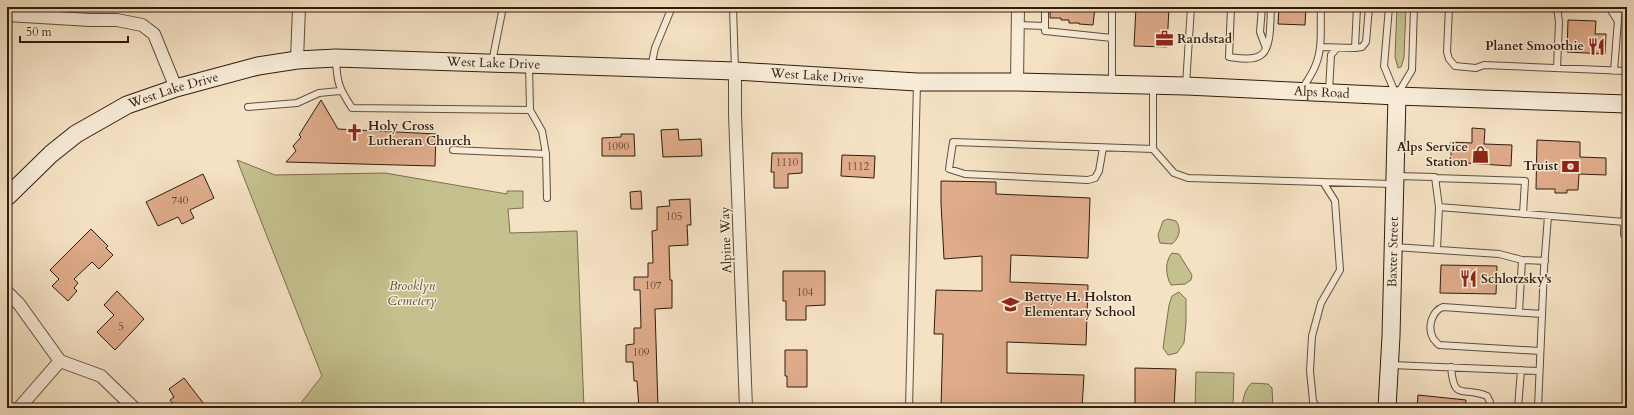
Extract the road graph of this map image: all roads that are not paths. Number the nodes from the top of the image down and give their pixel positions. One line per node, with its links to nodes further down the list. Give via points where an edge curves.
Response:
1 (299, 7): 33 (street)
2 (503, 7): 34 (lane)
3 (672, 7): 36 (lane, via 655,48)
4 (733, 7): 39 (lane)
5 (1018, 7): 25 (street)
6 (1045, 7): 26 (lane)
7 (1112, 7): 27 (lane)
8 (1191, 7): 45 (lane)
9 (1231, 7): 29 (lane, via 1229,57 1252,58 1260,56)
10 (1262, 7): 29 (lane, via 1260,32)
11 (1271, 7): 29 (lane, via 1270,34)
12 (1321, 7): 28 (lane)
13 (1357, 7): 31 (lane)
14 (1369, 7): 31 (lane, via 1366,42 1362,47)
15 (1388, 7): 50 (lane, via 1384,66)
16 (1414, 7): 50 (lane, via 1412,70)
17 (1449, 7): 37 (lane, via 1447,52 1455,66 1476,68 1484,64)
18 (1558, 7): 24 (lane)
19 (1564, 7): 24 (lane)
20 (1609, 7): 23 (lane)
21 (1619, 7): 23 (lane)
22 (7, 15): 46 (street, via 118,20 142,25 154,34)
23 (1617, 20): 38 (lane)
24 (1559, 22): 37 (lane)
25 (1018, 25): 26 (lane); 42 (street)
26 (1045, 26): 27 (lane, via 1045,31)
27 (1112, 38): 43 (lane)
28 (1320, 47): 30 (lane); 48 (lane, via 1313,73)
29 (1266, 48)
30 (1337, 48): 31 (lane); 49 (lane, via 1331,55)
31 (1355, 48)
32 (336, 58): 33 (main road, West Lake Drive); 34 (main road, West Lake Drive); 47 (lane)
33 (297, 60): 46 (main road, West Lake Drive, via 258,66)
34 (492, 63): 35 (main road, West Lake Drive)
35 (529, 64): 36 (main road, West Lake Drive); 53 (lane)
36 (651, 68): 39 (main road, West Lake Drive)
37 (1557, 68): 38 (lane)
38 (1614, 70): 40 (lane)
39 (735, 71): 41 (main road, West Lake Drive); 84 (street, Alpine Way)
40 (1627, 71)
41 (917, 82): 42 (main road, West Lake Drive); 85 (lane)
42 (1018, 82): 43 (main road, Alps Road)
43 (1112, 85): 44 (main road, Alps Road)
44 (1152, 86): 45 (main road, Alps Road); 55 (lane)
45 (1186, 86): 48 (main road, Alps Road)
46 (176, 88): 62 (main road, West Lake Drive, via 127,105 76,134 51,154)
47 (340, 91): 52 (lane, via 319,93 297,103); 53 (lane, via 352,108)
48 (1301, 91): 49 (main road, Alps Road)
49 (1329, 92): 50 (main road, Alps Road)
50 (1397, 96): 51 (main road, Alps Road); 60 (main road, Baxter Street)
51 (1627, 104): 57 (lane)
52 (248, 107)
53 (530, 110): 58 (lane, via 542,131)
54 (1103, 148): 54 (lane, via 953,142 949,169 964,174 1088,180 1095,178 1099,171); 55 (lane)
55 (1153, 149): 61 (lane, via 1174,173 1188,178)
56 (453, 150): 58 (lane)
57 (1626, 151): 67 (lane)
58 (546, 154): 63 (lane)
59 (1435, 178): 60 (lane); 64 (lane); 65 (lane, via 1525,181)
60 (1395, 180): 61 (lane); 69 (main road, Baxter Street)
61 (1323, 182): 86 (lane, via 1335,201 1340,270 1321,303 1312,336 1310,370 1313,401)
62 (7, 197)
63 (547, 198)
64 (1439, 207): 65 (lane); 70 (lane)
65 (1523, 214): 66 (lane)
66 (1548, 216): 67 (lane); 72 (lane)
67 (1625, 222): 68 (lane)
68 (1624, 234)
69 (1393, 247): 70 (lane); 78 (main road, Baxter Street)
70 (1437, 249): 71 (lane, via 1445,252 1499,254)
71 (1522, 260): 72 (lane); 74 (lane)
72 (1544, 261): 75 (lane)
73 (7, 292): 77 (street, via 19,304)
74 (1519, 312): 75 (lane); 76 (lane, via 1443,307 1437,309 1432,316 1432,337 1439,345)
75 (1542, 314): 76 (lane)
76 (1540, 351): 81 (lane)
77 (60, 361): 82 (street); 83 (street, via 101,376)
78 (1390, 365): 79 (lane); 87 (main road, Baxter Street)
79 (1451, 367): 80 (lane); 88 (lane, via 1454,387 1457,390 1478,392 1487,396)
80 (1521, 370): 81 (lane); 89 (lane)
81 (1539, 371): 90 (lane)
82 (19, 408)
83 (134, 408)
84 (746, 408)
85 (909, 408)
86 (1317, 408)
87 (1387, 408)
88 (1490, 408)
89 (1518, 408)
90 (1538, 408)

